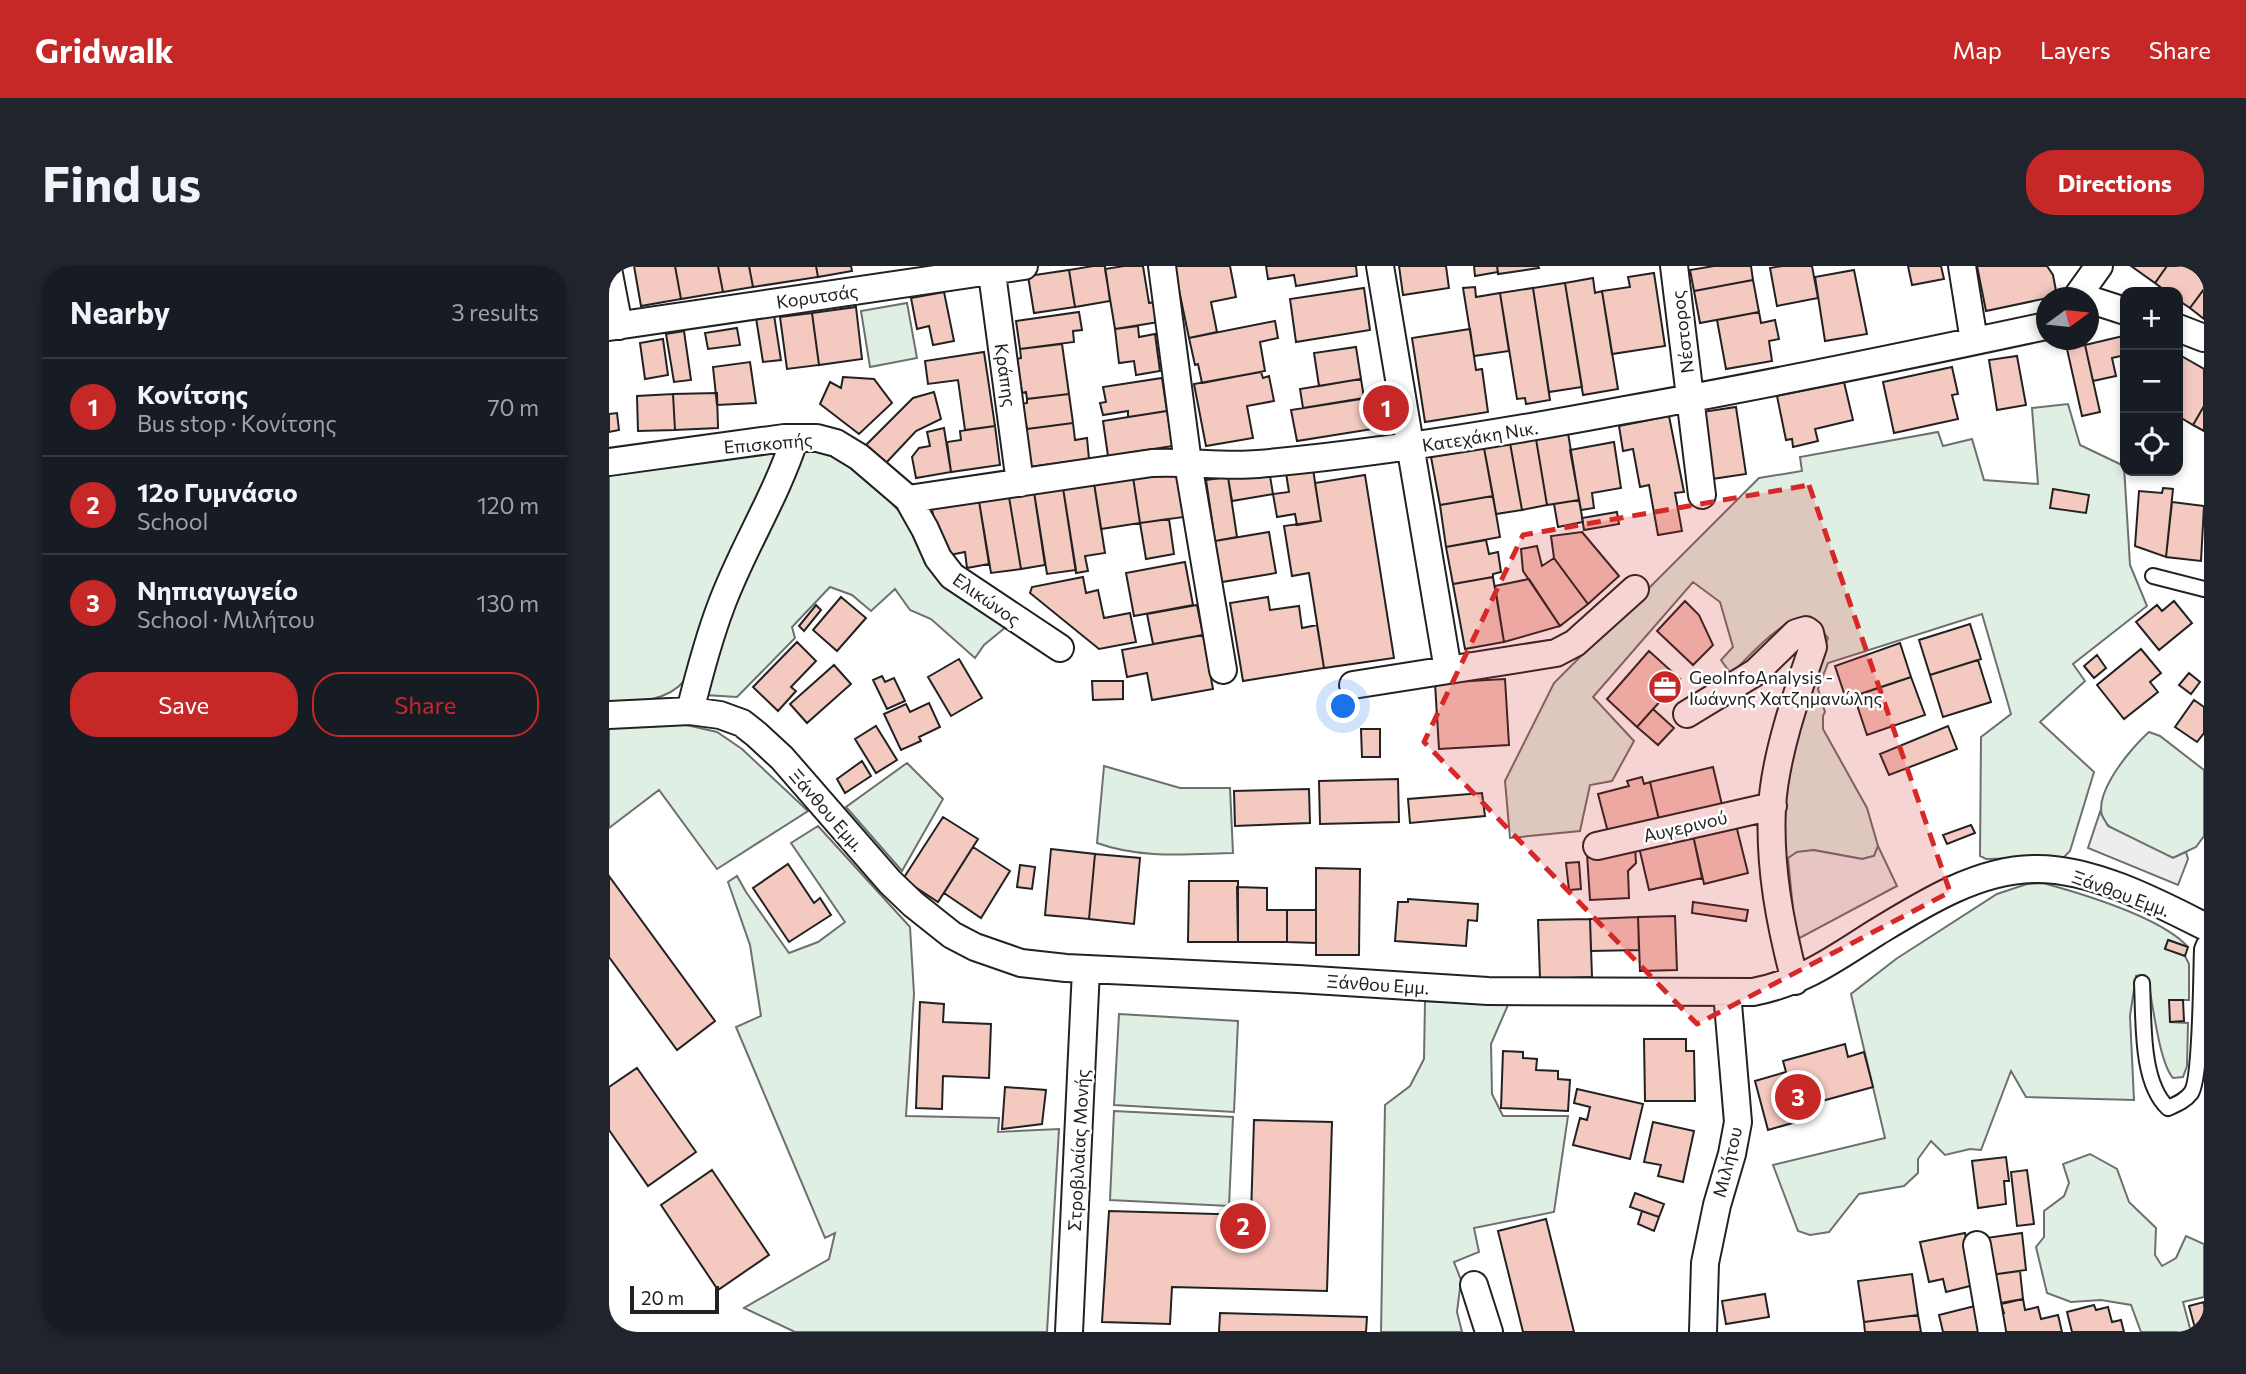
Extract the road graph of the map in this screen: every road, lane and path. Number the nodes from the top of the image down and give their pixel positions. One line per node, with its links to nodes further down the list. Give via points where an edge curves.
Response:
1 (1024, 266): 7 (street, Κορυτσάς)
2 (1161, 266): 21 (street)
3 (1380, 266): 19 (street)
4 (1674, 266): 17 (street, Νέστορος)
5 (1962, 266): 16 (street)
6 (2099, 266): 9 (street)
7 (992, 268): 12 (street, Κορυτσάς); 22 (street, Κράπης)
8 (609, 274): 12 (street)
9 (2087, 287)
10 (2099, 303): 11 (street)
11 (2120, 310)
12 (614, 326)
13 (2036, 328): 16 (street, Κατεχάκη Νικ.)
14 (2183, 330): 15 (street)
15 (2204, 338)
16 (1974, 341): 17 (street, Κατεχάκη Νικ.)
17 (1690, 398): 19 (street, Κατεχάκη Νικ.); 23 (street, Νέστορος)
18 (795, 438): 20 (street, Επισκοπής); 24 (street, Επισκοπής, via 828,441 848,449); 32 (street, via 771,501 721,605)
19 (1410, 447): 21 (street, Κατεχάκη Νικ., via 1255,464); 30 (street)
20 (609, 462)
21 (1188, 463): 22 (street, Κατεχάκη Νικ., via 1152,463); 29 (street)
22 (1020, 484): 24 (street, Κατεχάκη Νικ.)
23 (1702, 495)
24 (908, 499): 28 (street, Ελικώνος, via 943,568)
25 (2153, 576): 27 (lane)
26 (1635, 589): 30 (street, via 1566,649)
27 (2204, 589)
28 (1060, 648)
29 (1223, 670)
30 (1448, 670): 31 (street)
31 (1353, 685)
32 (690, 710): 34 (street, Ξάνθου Εμμ.); 39 (street, Ξάνθου Εμμ., via 732,718 757,734 890,882 952,935 1021,962)
33 (1687, 714): 35 (street, via 1756,672 1796,633 1810,633 1812,647 1782,747)
34 (609, 715)
35 (1773, 806): 36 (street, Αυγερινού); 40 (street, via 1776,896)
36 (1597, 846)
37 (2204, 926): 40 (street, Ξάνθου Εμμ., via 2098,881 2059,871 2024,869 1954,889)
38 (2204, 944): 41 (lane, via 2193,1091 2168,1108 2158,1099 2147,1064)
39 (1086, 969): 42 (street, Ξάνθου Εμμ., via 1488,991); 45 (street, Στροβιλαίας Μονής)
40 (1795, 981): 42 (street, Ξάνθου Εμμ., via 1753,992)
41 (2141, 982)
42 (1727, 992): 47 (street, Μιλήτου, via 1738,1122 1706,1263)
43 (1977, 1245): 48 (street)
44 (1474, 1285): 46 (street)
45 (1069, 1332)
46 (1489, 1332)
47 (1703, 1332)
48 (1991, 1332)

